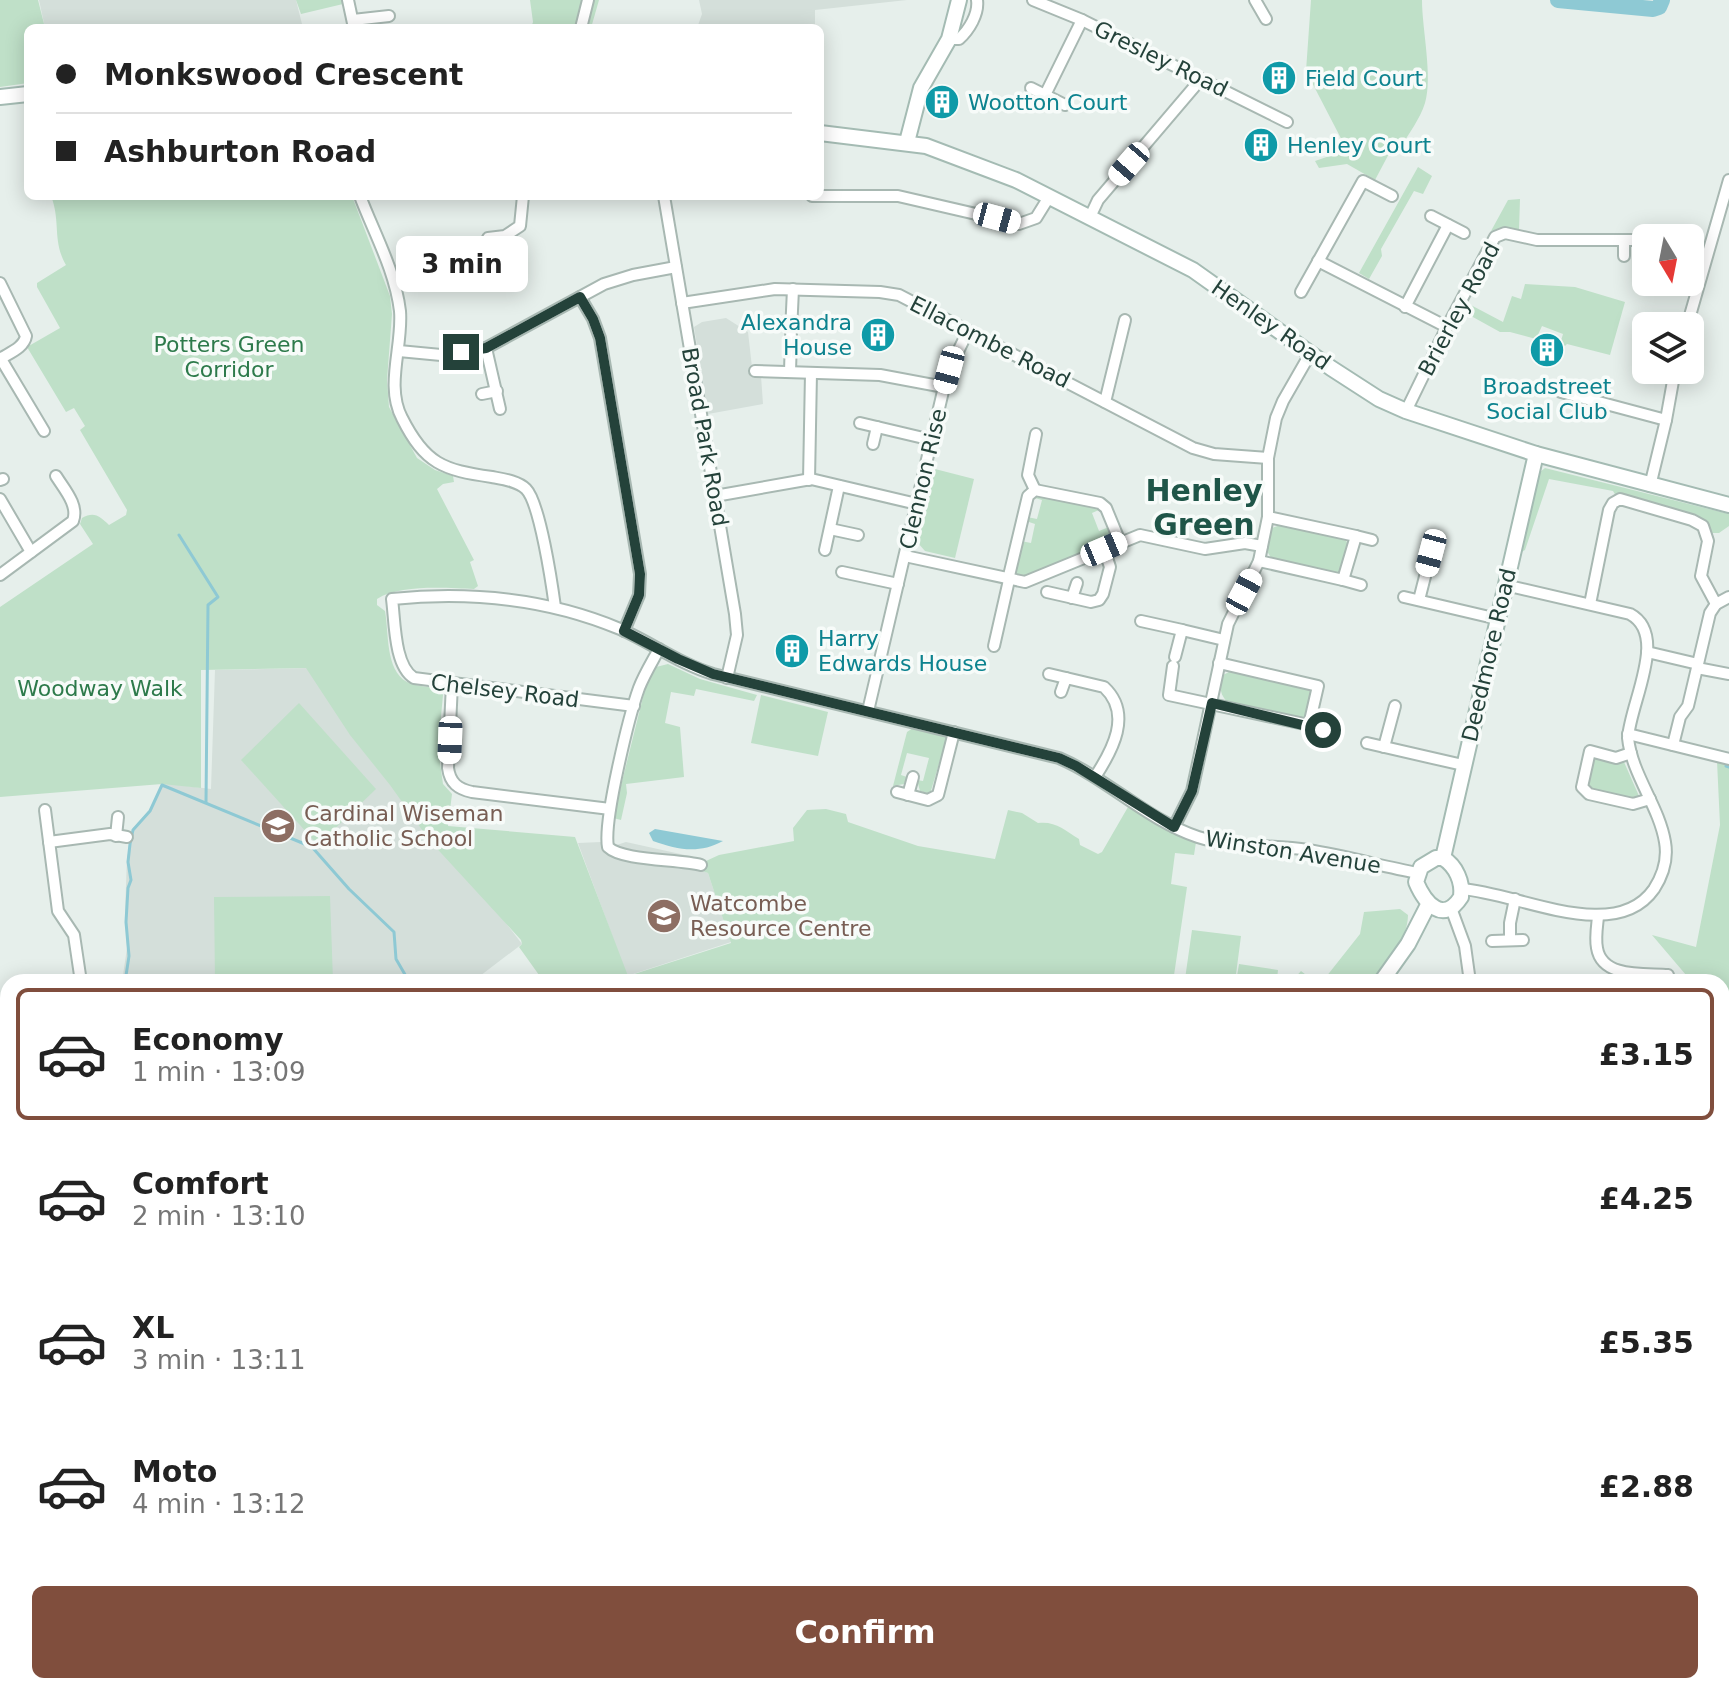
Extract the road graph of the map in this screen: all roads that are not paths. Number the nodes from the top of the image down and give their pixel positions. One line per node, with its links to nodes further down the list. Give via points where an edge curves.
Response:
1 (348, 0): 10 (street)
2 (588, 0): 11 (street)
3 (959, 0): 12 (main road)
4 (977, 0): 12 (street, via 964,35)
5 (1034, 0): 9 (street, Gresley Road)
6 (1255, 0): 8 (street)
7 (389, 16): 10 (street)
8 (1266, 19)
9 (1082, 20): 13 (street, Gresley Road); 16 (street)
10 (354, 24)
11 (582, 24)
12 (949, 39): 21 (main road, via 921,88)
13 (1201, 79): 19 (street, Gresley Road); 30 (street, via 1098,200)
14 (1031, 88): 16 (street)
15 (24, 94): 17 (main road)
16 (1045, 95): 18 (street)
17 (0, 97)
18 (1065, 105)
19 (1287, 122)
20 (824, 133): 21 (main road, Henley Road)
21 (907, 142): 25 (main road, Henley Road, via 961,158)
22 (1729, 180): 45 (street)
23 (824, 196): 25 (street, via 898,196 1019,224 1036,218)
24 (1392, 196): 37 (street, via 1363,181)
25 (1049, 197): 30 (main road, Henley Road)
26 (362, 200): 50 (street, via 395,287)
27 (523, 200): 33 (street, via 520,226 505,236)
28 (665, 200): 38 (street, Broad Park Road)
29 (1431, 216): 31 (street)
30 (1090, 217): 51 (main road, Henley Road, via 1193,270)
31 (1448, 225): 32 (street); 44 (street)
32 (1464, 233)
33 (488, 238)
34 (1632, 240): 35 (street, Brierley Road)
35 (1624, 241): 36 (street); 47 (street, Brierley Road, via 1500,234 1491,240)
36 (1624, 256)
37 (1318, 261): 41 (street); 44 (street)
38 (676, 267): 42 (street, via 613,280); 43 (street, Broad Park Road)
39 (0, 283): 52 (street, via 26,336 20,347)
40 (793, 289): 43 (street, Ellacombe Road); 48 (street, Ellacombe Road, via 889,292); 54 (street)
41 (1301, 292)
42 (580, 297): 49 (street); 115 (street, via 600,338 640,574 639,595)
43 (682, 303): 78 (street, Broad Park Road)
44 (1405, 307): 47 (street)
45 (1691, 312)
46 (1125, 320): 61 (street)
47 (1447, 327): 63 (street, Brierley Road)
48 (968, 331): 57 (street, Clennon Rise); 61 (street, Ellacombe Road)
49 (486, 348): 50 (street, via 441,355); 58 (street)
50 (399, 351): 111 (street, via 396,403 422,452 444,468 510,481 530,495)
51 (1310, 354): 63 (main road, Henley Road); 72 (street, via 1283,401)
52 (0, 359): 67 (street)
53 (755, 371): 54 (street)
54 (790, 372): 55 (street)
55 (811, 373): 57 (street, via 892,376); 74 (street)
56 (1672, 384): 64 (street)
57 (944, 387): 69 (street, Clennon Rise)
58 (497, 391): 60 (street); 62 (street)
59 (1561, 392): 64 (street)
60 (482, 394)
61 (1105, 402): 72 (street, Ellacombe Road, via 1204,452)
62 (500, 409)
63 (1406, 411): 71 (main road, Henley Road)
64 (1666, 420): 76 (street)
65 (860, 423): 66 (street)
66 (877, 427): 69 (street); 70 (street)
67 (44, 431)
68 (1036, 434): 77 (street, via 1028,475)
69 (932, 440): 80 (street, Clennon Rise)
70 (873, 444)
71 (1536, 454): 76 (main road, Henley Road); 102 (main road, Deedmore Road)
72 (1268, 458): 82 (street)
73 (56, 476): 91 (street, via 74,506 75,518)
74 (809, 480): 75 (street); 78 (street)
75 (839, 486): 80 (street); 83 (street)
76 (1650, 486): 81 (main road, Henley Road)
77 (1035, 490): 87 (street, via 1100,503); 97 (street, via 1028,496)
78 (715, 496): 124 (street, Broad Park Road, via 737,626)
79 (0, 499): 91 (street)
80 (917, 504): 93 (street, Clennon Rise)
81 (1729, 505)
82 (1268, 517): 85 (street); 88 (street)
83 (830, 529): 84 (street); 90 (street)
84 (858, 535)
85 (1356, 536): 86 (street); 98 (street)
86 (1372, 540)
87 (1120, 542): 88 (street, via 1140,535 1205,549); 89 (street)
88 (1262, 546): 94 (street)
89 (1104, 549): 97 (street, via 1031,581); 106 (street, via 1110,567 1102,598)
90 (825, 550)
91 (31, 552): 96 (street)
92 (1431, 553): 108 (street)
93 (905, 556): 97 (street); 100 (street, Clennon Rise)
94 (1259, 561): 98 (street); 116 (street)
95 (842, 572): 100 (street)
96 (0, 575)
97 (1009, 580): 117 (street)
98 (1343, 580): 101 (street)
99 (1077, 583): 106 (street)
100 (898, 584): 133 (street, Clennon Rise)
101 (1361, 585)
102 (1505, 585): 109 (street); 112 (main road, Deedmore Road)
103 (1047, 592): 106 (street)
104 (1404, 597): 108 (street)
105 (1729, 597): 110 (street)
106 (1072, 598)
107 (392, 599): 111 (street, Winston Avenue, via 482,595); 126 (street, Chelsey Road, via 404,669 421,681)
108 (1419, 600): 112 (street)
109 (1590, 604): 110 (street, via 1609,510 1620,499 1703,526 1708,541 1701,576); 119 (street, via 1635,616 1647,633)
110 (1716, 604): 121 (street)
111 (555, 607): 115 (street, Winston Avenue)
112 (1498, 619): 143 (main road, Deedmore Road)
113 (1141, 621): 114 (street)
114 (1182, 630): 116 (street); 130 (street, via 1169,695)
115 (624, 631): 118 (street, Winston Avenue)
116 (1224, 640): 120 (street)
117 (994, 646)
118 (659, 649): 124 (street, Winston Avenue); 131 (street)
119 (1647, 652): 121 (street); 137 (street)
120 (1219, 663): 127 (street); 130 (street)
121 (1698, 666): 123 (street); 139 (street)
122 (1049, 674): 125 (street)
123 (1729, 674)
124 (727, 678): 133 (street, Winston Avenue)
125 (1066, 678): 129 (street); 145 (street, via 1104,687 1116,704 1116,738)
126 (452, 684): 131 (street, Chelsey Road); 147 (street, via 448,768 456,786)
127 (1318, 686): 128 (street); 134 (street)
128 (1332, 688)
129 (1061, 692)
130 (1212, 703): 134 (street); 150 (street, via 1192,791)
131 (634, 706): 147 (street)
132 (1395, 706): 140 (street)
133 (868, 711): 136 (street, Winston Avenue)
134 (1309, 725): 135 (street)
135 (1323, 730)
136 (954, 732): 144 (street, via 938,795 928,800 903,794); 145 (street, Winston Avenue, via 1059,758)
137 (1628, 734): 139 (street); 141 (street)
138 (1367, 743): 140 (street)
139 (1673, 745): 142 (street)
140 (1384, 747): 143 (street)
141 (1631, 753): 146 (street); 146 (street, via 1616,758 1590,751 1582,787 1589,794 1633,804)
142 (1729, 759)
143 (1463, 765): 152 (main road, Deedmore Road)
144 (913, 777)
145 (1095, 777): 150 (street, Winston Avenue)
146 (1650, 799): 159 (street, via 1665,839 1659,881 1629,910)
147 (610, 809): 153 (street, via 607,840 612,851)
148 (45, 810): 151 (street)
149 (118, 817): 151 (street, via 121,836)
150 (1174, 827): 154 (street, Winston Avenue, via 1226,845 1306,849)
151 (49, 842): 163 (street, via 58,911 74,935)
152 (1443, 858): 154 (main road, via 1429,861); 155 (main road, via 1453,866)
153 (701, 865)
154 (1417, 873): 157 (main road)
155 (1462, 889): 156 (street); 158 (main road)
156 (1515, 899): 159 (street); 160 (street)
157 (1428, 905): 158 (main road); 164 (main road)
158 (1451, 908): 165 (street)
159 (1598, 917): 166 (street, via 1597,952 1609,967)
160 (1510, 939): 161 (street); 162 (street)
161 (1523, 940)
162 (1492, 941)
163 (80, 974)
164 (1387, 974)
165 (1469, 974)
166 (1648, 974)

